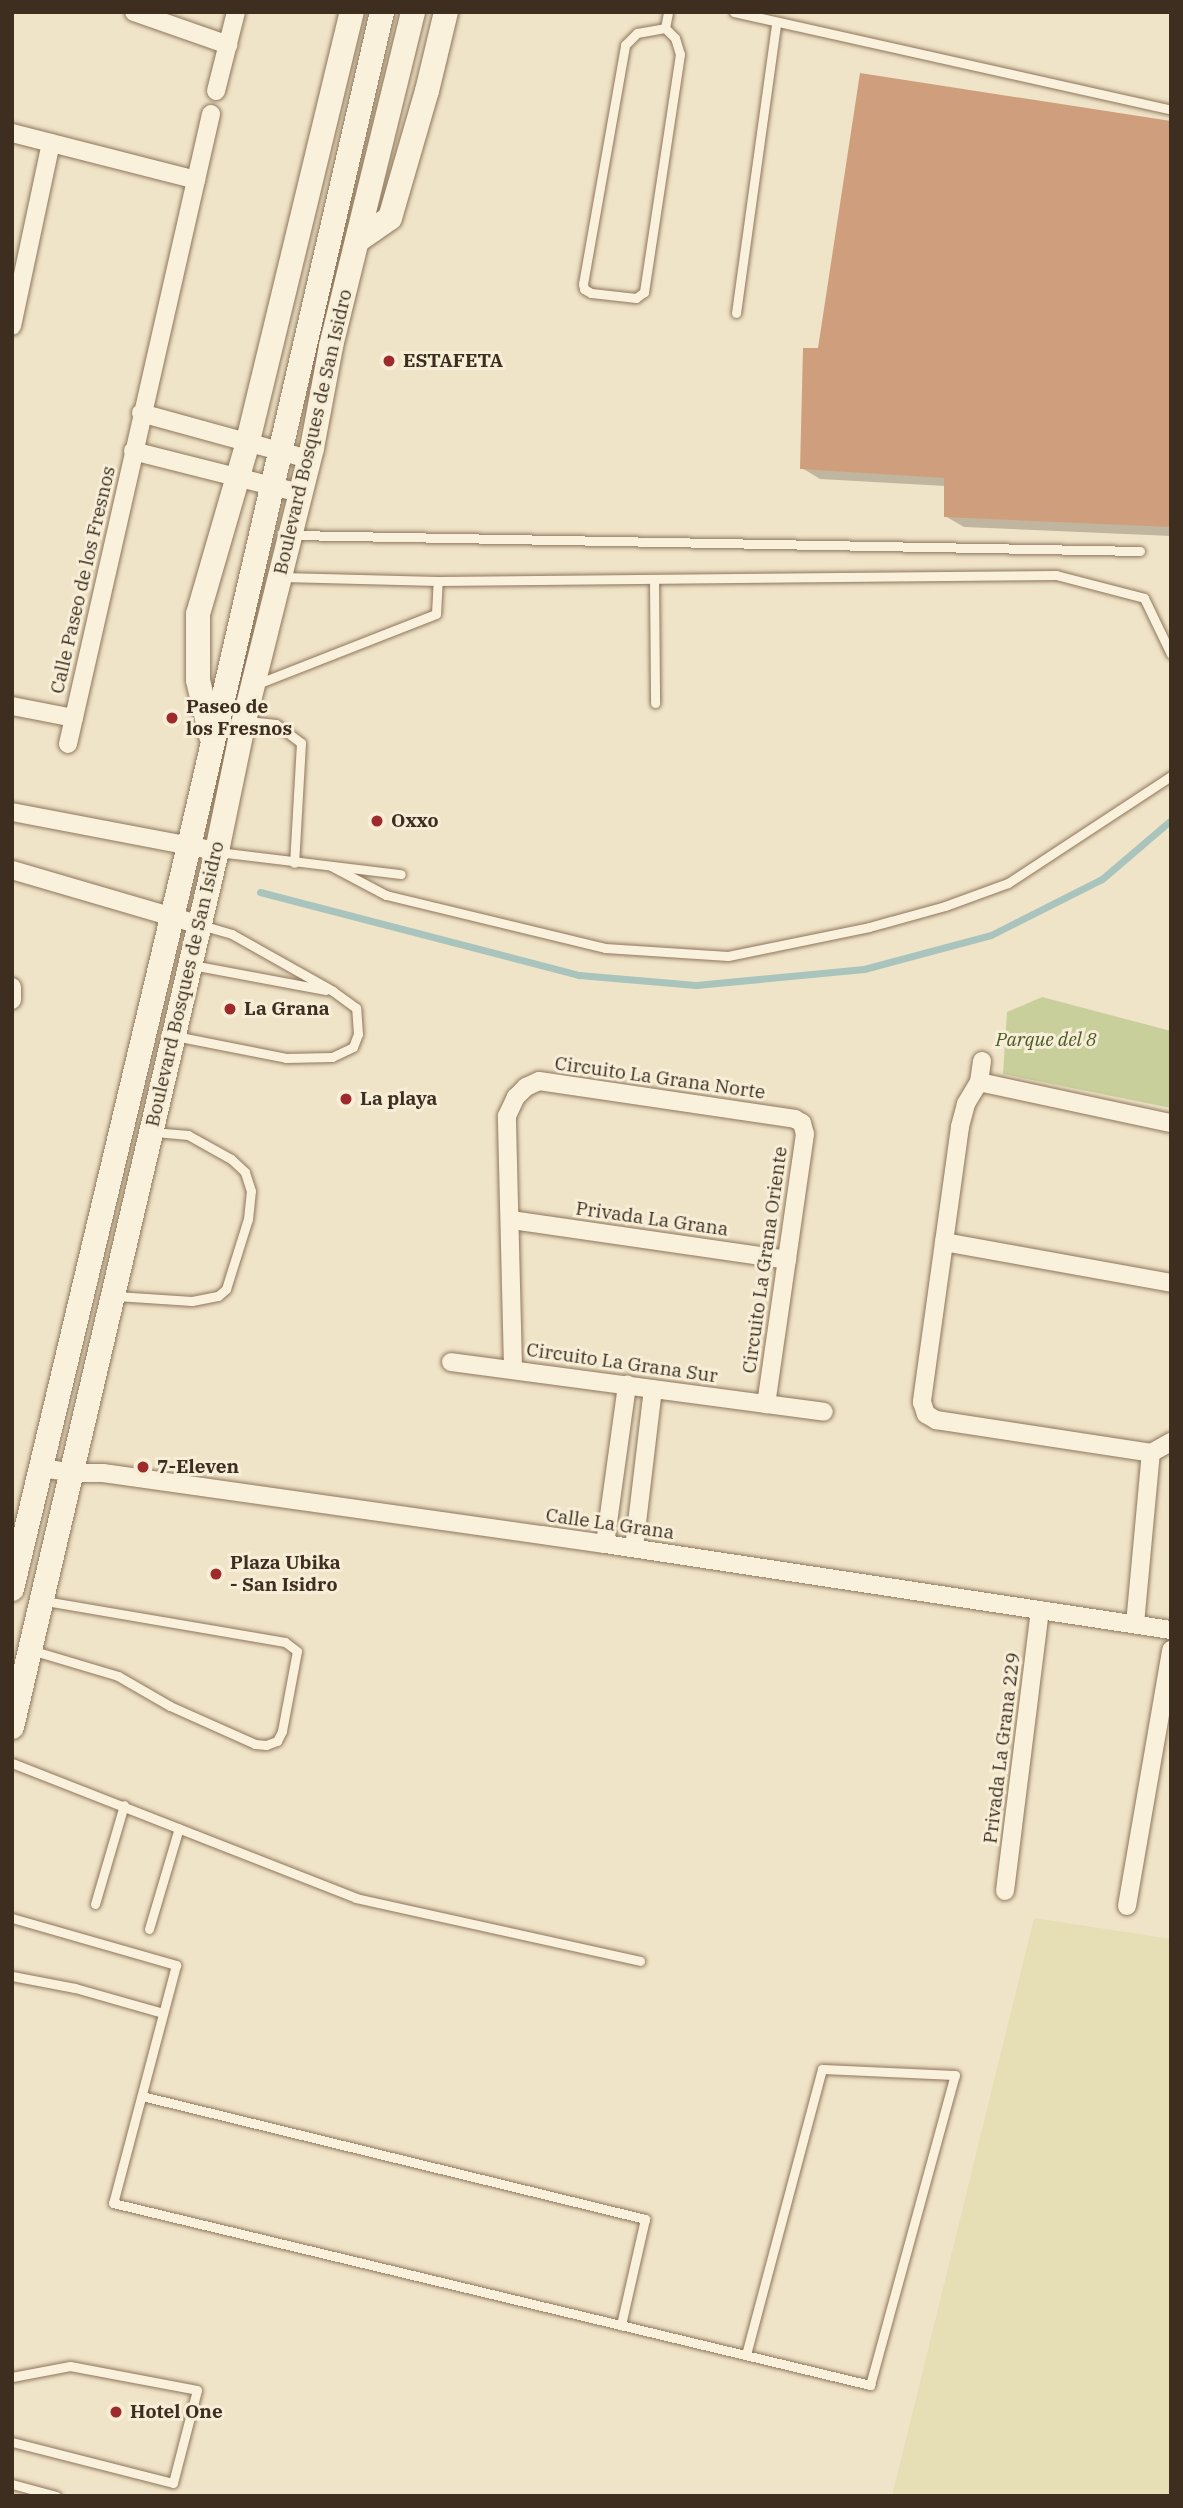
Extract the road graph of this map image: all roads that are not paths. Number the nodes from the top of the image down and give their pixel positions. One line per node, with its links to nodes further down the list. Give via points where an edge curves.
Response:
1 (134, 12): 11 (street)
2 (236, 12): 11 (street)
3 (352, 12): 22 (main road, Boulevard Bosques de San Isidro)
4 (382, 12): 23 (main road, Boulevard Bosques de San Isidro)
5 (413, 12): 18 (main road, Boulevard Bosques de San Isidro)
6 (446, 12): 18 (main road, via 390,218)
7 (668, 12): 10 (lane)
8 (734, 12): 9 (lane)
9 (776, 23): 13 (lane); 19 (lane)
10 (665, 28): 10 (lane, via 675,38 680,54 644,292 636,298 591,293 583,284 625,45 637,33)
11 (228, 45): 12 (street)
12 (216, 91)
13 (1171, 110)
14 (211, 114): 17 (street, Calle Paseo de los Fresnos)
15 (12, 133): 16 (street)
16 (51, 143): 17 (street); 20 (street)
17 (196, 180): 21 (street, Calle Paseo de los Fresnos)
18 (357, 240): 25 (main road, Boulevard Bosques de San Isidro)
19 (736, 313)
20 (12, 326)
21 (141, 414): 22 (street); 24 (street, Calle Paseo de los Fresnos)
22 (247, 444): 23 (street); 26 (main road, Boulevard Bosques de San Isidro)
23 (279, 451): 25 (street); 27 (main road, Boulevard Bosques de San Isidro)
24 (133, 452): 26 (street, Calle Paseo de los Fresnos); 38 (street, Calle Paseo de los Fresnos)
25 (308, 459): 28 (main road, Boulevard Bosques de San Isidro)
26 (238, 477): 27 (street, Calle Paseo de los Fresnos); 40 (main road, Boulevard Bosques de San Isidro, via 198,614 198,680)
27 (271, 486): 28 (street, Calle Paseo de los Fresnos); 40 (main road, Boulevard Bosques de San Isidro)
28 (300, 493): 29 (main road, Boulevard Bosques de San Isidro)
29 (290, 535): 30 (lane); 31 (main road, Boulevard Bosques de San Isidro)
30 (1140, 551)
31 (281, 576): 33 (lane); 35 (main road, Boulevard Bosques de San Isidro)
32 (654, 579): 33 (lane); 34 (lane, via 1056,575 1144,598); 36 (lane)
33 (438, 581): 35 (lane, via 436,614)
34 (1171, 654)
35 (252, 686): 39 (main road, Boulevard Bosques de San Isidro)
36 (655, 703)
37 (12, 706): 38 (street, Calle Paseo de los Fresnos)
38 (74, 718): 41 (street, Calle Paseo de los Fresnos)
39 (244, 721): 45 (main road, Boulevard Bosques de San Isidro); 46 (lane, via 276,724 301,743)
40 (213, 743): 44 (main road, Boulevard Bosques de San Isidro)
41 (68, 744)
42 (1171, 776): 47 (lane, via 1008,883 869,927 728,956 605,948 386,895)
43 (12, 812): 44 (street)
44 (189, 846): 45 (street); 50 (main road, Boulevard Bosques de San Isidro)
45 (216, 851): 46 (lane); 51 (main road, Boulevard Bosques de San Isidro)
46 (294, 863): 47 (lane)
47 (331, 866): 49 (lane)
48 (12, 870): 50 (street)
49 (401, 874)
50 (172, 919): 51 (street); 75 (main road, Boulevard Bosques de San Isidro)
51 (200, 925): 52 (main road, Boulevard Bosques de San Isidro); 54 (lane, via 232,934)
52 (190, 965): 54 (lane); 56 (main road, Boulevard Bosques de San Isidro)
53 (12, 987): 55 (street)
54 (333, 991): 56 (lane, via 356,1008 359,1021 353,1046 332,1056 286,1058)
55 (12, 1000)
56 (173, 1035): 61 (main road, Boulevard Bosques de San Isidro)
57 (982, 1061): 58 (street)
58 (979, 1082): 60 (street); 63 (street, via 960,1127)
59 (802, 1123): 62 (street, Circuito La Grana Norte, via 539,1081 516,1097 507,1116); 64 (street, Circuito La Grana Oriente, via 805,1134)
60 (1171, 1123)
61 (150, 1132): 66 (main road, Boulevard Bosques de San Isidro); 66 (lane, via 188,1135 231,1159 245,1172 251,1191 248,1219 226,1289 218,1296 192,1301)
62 (511, 1220): 64 (street, Privada La Grana); 68 (street)
63 (944, 1242): 65 (street); 74 (street, via 922,1402 926,1414 936,1420)
64 (787, 1260): 71 (street, Circuito La Grana Oriente)
65 (1171, 1283)
66 (113, 1296): 76 (main road, Boulevard Bosques de San Isidro)
67 (451, 1362): 68 (street, Circuito La Grana Sur)
68 (513, 1368): 69 (street, Circuito La Grana Sur)
69 (627, 1385): 70 (street, Circuito La Grana Sur); 77 (street)
70 (653, 1389): 71 (street, Circuito La Grana Sur); 78 (street)
71 (765, 1404): 72 (street, Circuito La Grana Sur)
72 (824, 1412)
73 (1171, 1442): 74 (street)
74 (1152, 1453): 82 (street)
75 (42, 1468): 76 (street, Calle La Grana); 79 (main road, Boulevard Bosques de San Isidro)
76 (72, 1473): 77 (street, Calle La Grana, via 103,1473); 80 (main road, Boulevard Bosques de San Isidro)
77 (605, 1544): 78 (street, Calle La Grana)
78 (634, 1548): 81 (street, Calle La Grana)
79 (12, 1589)
80 (42, 1601): 84 (main road, Boulevard Bosques de San Isidro); 84 (lane, via 285,1643 297,1651 282,1731 277,1741 255,1744 170,1706 118,1676)
81 (1040, 1610): 82 (street, Calle La Grana); 90 (street, Privada La Grana 229)
82 (1135, 1625): 83 (street, Calle La Grana)
83 (1171, 1630)
84 (31, 1650): 86 (main road, Boulevard Bosques de San Isidro)
85 (1171, 1650): 92 (street)
86 (14, 1714)
87 (12, 1763): 88 (lane)
88 (124, 1805): 89 (lane); 91 (lane)
89 (179, 1828): 94 (lane); 95 (lane, via 356,1898)
90 (1005, 1891)
91 (95, 1904)
92 (1127, 1906)
93 (12, 1918): 97 (lane, via 176,1965)
94 (149, 1929)
95 (640, 1961)
96 (12, 1976): 97 (lane)
97 (163, 2013): 98 (lane)
98 (142, 2096): 99 (lane, via 645,2219); 99 (lane, via 113,2203)
99 (621, 2325): 100 (lane)
100 (746, 2355): 100 (lane, via 870,2385 955,2075 822,2069)
101 (12, 2377): 102 (lane, via 70,2366 197,2390 173,2483)
102 (12, 2442)
103 (12, 2484): 104 (lane)
104 (56, 2496)

